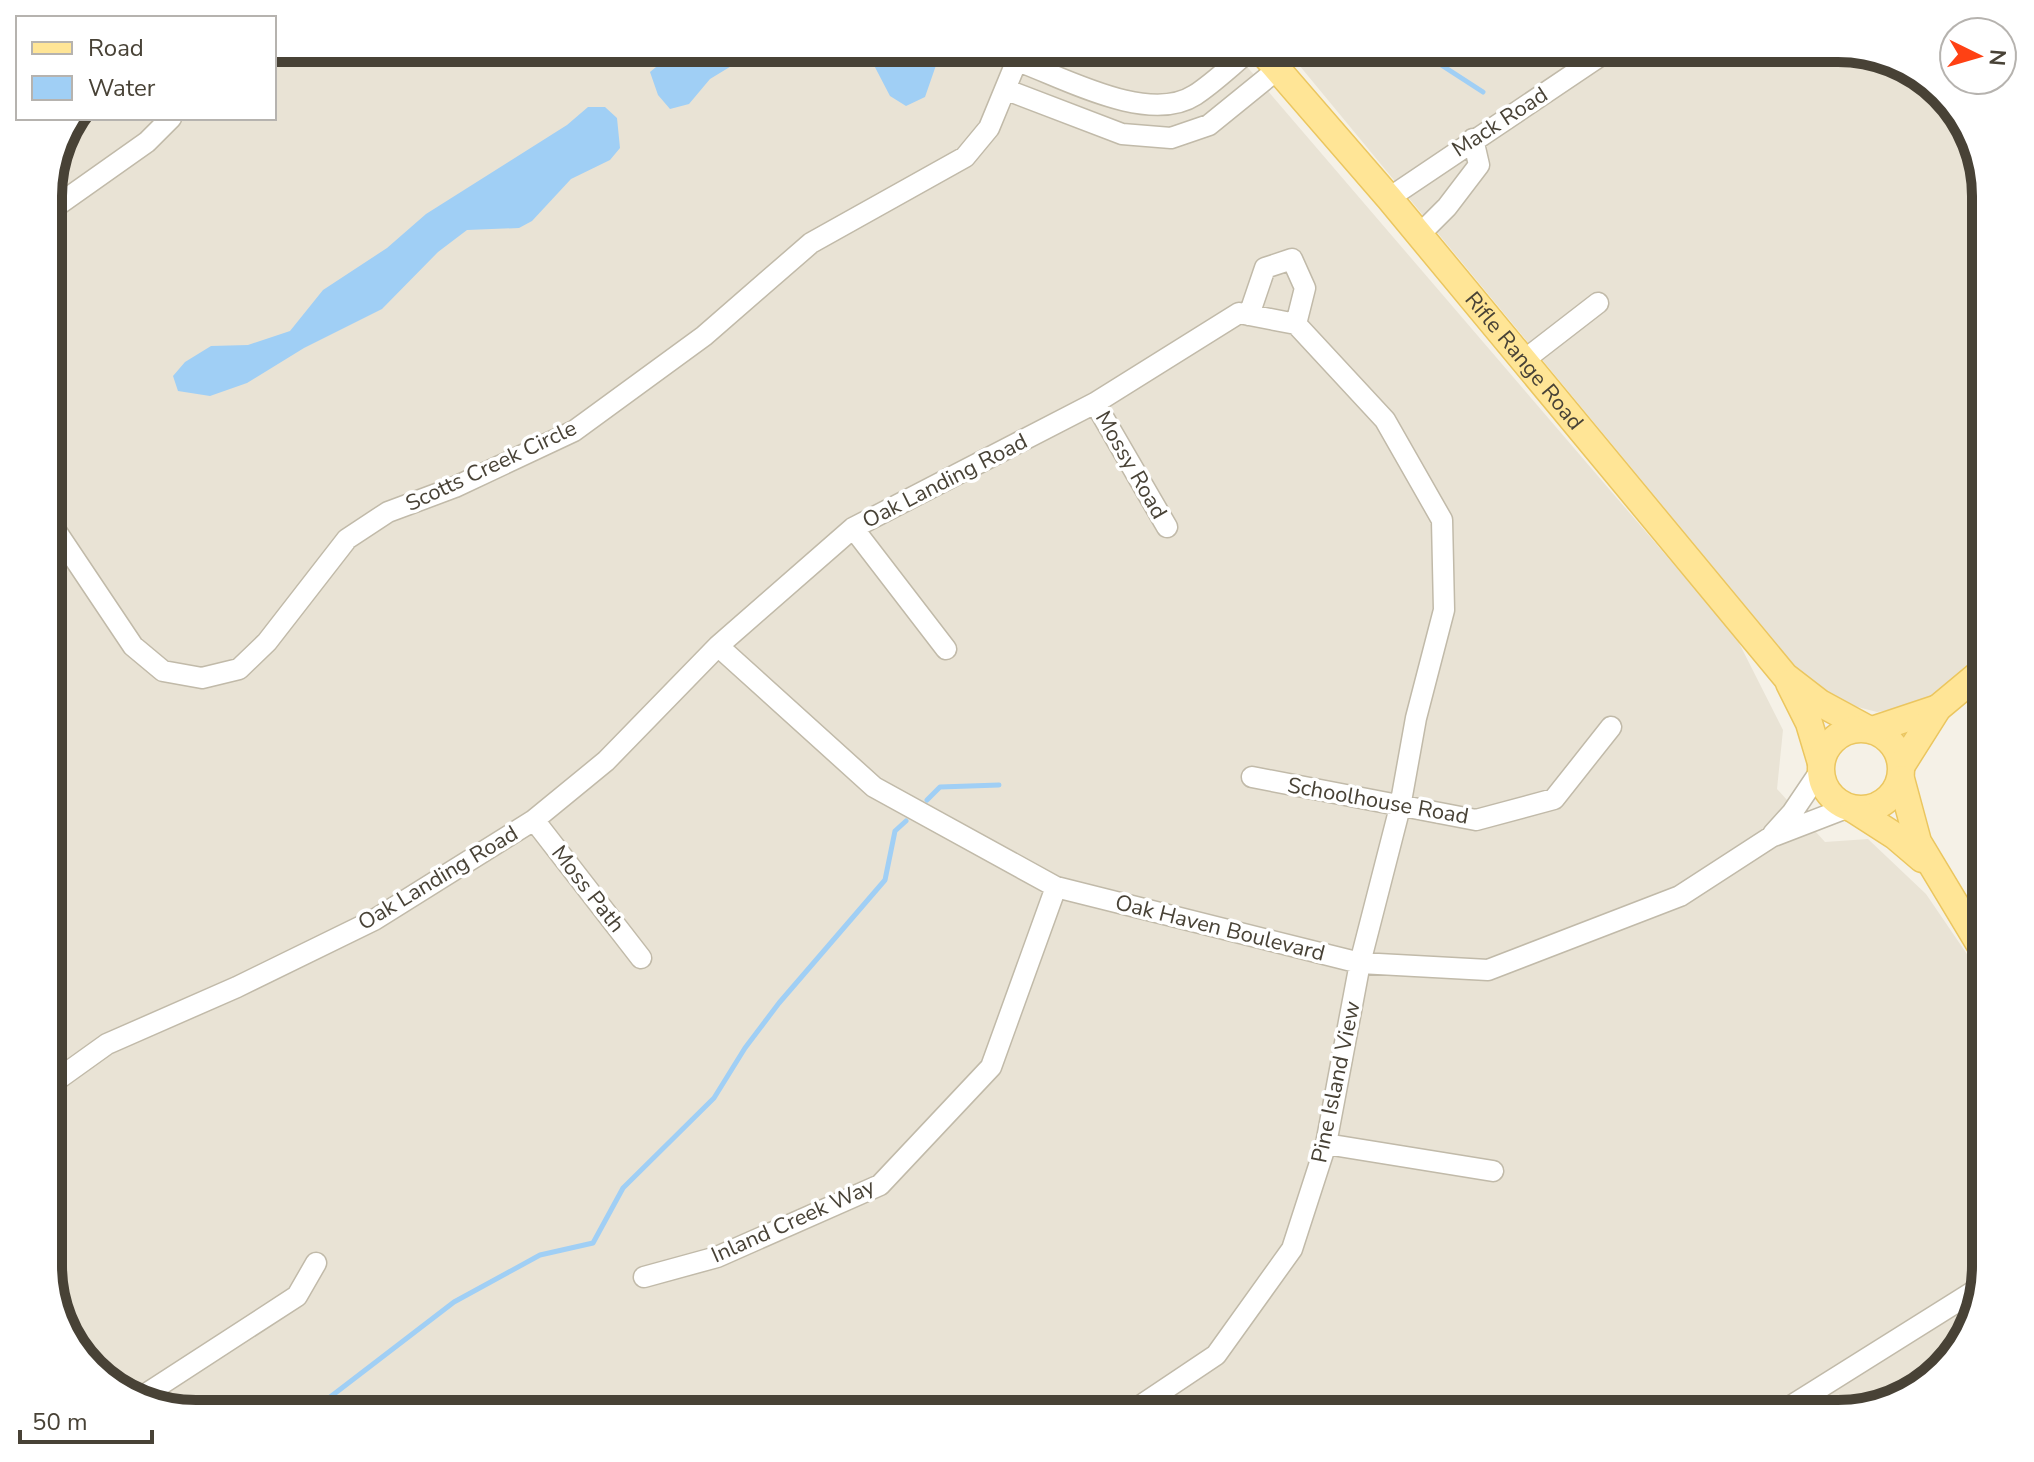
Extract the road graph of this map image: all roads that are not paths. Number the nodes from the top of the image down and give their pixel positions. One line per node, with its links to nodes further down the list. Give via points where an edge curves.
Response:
1 (1017, 62): 7 (street, Scotts Creek Circle)
2 (1038, 62): 3 (street, Scotts Creek Circle, via 1129,103 1167,106 1193,97)
3 (1238, 62)
4 (1271, 62): 6 (main road, Rifle Range Road)
5 (1591, 62): 9 (street, Mack Road)
6 (1278, 69): 7 (street, via 1209,125 1171,138 1122,134); 10 (main road, Rifle Range Road)
7 (1007, 90): 20 (street, Scotts Creek Circle, via 989,128 965,157 811,243 704,336 574,431 388,512 347,539 267,642 239,669 202,678 163,671 133,646)
8 (169, 120): 11 (street, via 147,142)
9 (1473, 139): 10 (street, Mack Road); 12 (street, via 1479,165)
10 (1389, 198): 12 (main road, Rifle Range Road)
11 (62, 202)
12 (1419, 235): 16 (main road, Rifle Range Road)
13 (1598, 303): 16 (street)
14 (1249, 315): 15 (street); 15 (street, via 1265,268 1292,259 1305,288); 17 (street, Oak Landing Road, via 1239,313)
15 (1296, 324): 31 (street, via 1385,420 1442,520 1444,610)
16 (1523, 361): 23 (main road, Rifle Range Road)
17 (1095, 403): 18 (street, Mossy Road); 19 (street, Oak Landing Road)
18 (1167, 527)
19 (853, 528): 21 (street, Oak Landing Road); 22 (street)
20 (62, 540)
21 (718, 646): 33 (street, Oak Landing Road, via 606,761); 36 (street, Oak Haven Boulevard, via 874,787)
22 (946, 649)
23 (1785, 676): 27 (main road, Rifle Range Road, via 1820,703); 28 (main road, Rifle Range Road, via 1809,723)
24 (1972, 680): 25 (main road)
25 (1938, 708): 27 (main road); 29 (main road)
26 (1611, 727): 31 (street, Schoolhouse Road, via 1554,799 1476,820)
27 (1869, 729): 28 (main road, via 1837,737); 29 (main road, via 1895,746)
28 (1821, 767): 32 (main road, via 1829,793); 34 (street, Oak Haven Boulevard)
29 (1901, 772): 32 (main road, via 1896,790 1877,806); 35 (main road, via 1910,820)
30 (1252, 777): 31 (street, Schoolhouse Road)
31 (1400, 807): 39 (street)
32 (1851, 808): 34 (street, Oak Haven Boulevard); 35 (main road)
33 (534, 820): 38 (street, Moss Path); 40 (street, Oak Landing Road, via 374,920 107,1044)
34 (1771, 837): 39 (street, Oak Haven Boulevard, via 1680,896 1488,970)
35 (1934, 870): 37 (main road)
36 (1056, 887): 39 (street, Oak Haven Boulevard); 44 (street, Inland Creek Way, via 991,1067 880,1185 717,1257)
37 (1972, 932)
38 (641, 958)
39 (1360, 963): 41 (street, Pine Island View)
40 (62, 1076)
41 (1326, 1144): 42 (street); 47 (street, Pine Island View, via 1292,1249 1216,1355)
42 (1493, 1171)
43 (316, 1263): 46 (street, via 297,1296)
44 (644, 1277)
45 (1968, 1295): 48 (street)
46 (150, 1392)
47 (1149, 1400)
48 (1800, 1400)

